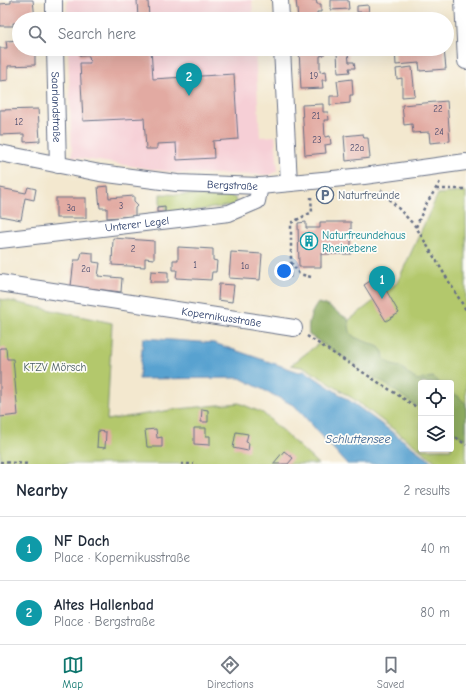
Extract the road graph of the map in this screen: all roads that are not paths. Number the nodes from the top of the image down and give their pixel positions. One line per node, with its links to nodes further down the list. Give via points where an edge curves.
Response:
1 (54, 0): 4 (street)
2 (280, 0): 5 (street)
3 (463, 0): 8 (street)
4 (54, 12)
5 (281, 12)
6 (55, 56): 11 (street, Saarlandstraße)
7 (282, 56): 12 (street)
8 (466, 61)
9 (0, 153): 11 (street, Bergstraße)
10 (466, 162): 12 (street, Bergstraße)
11 (58, 165): 13 (street, Bergstraße, via 177,183)
12 (289, 183): 13 (street, Bergstraße)
13 (260, 186): 14 (street, Unterer Legel, via 257,201 229,213)
14 (0, 240)
15 (0, 283): 16 (street, Kopernikusstraße)
16 (294, 328)

